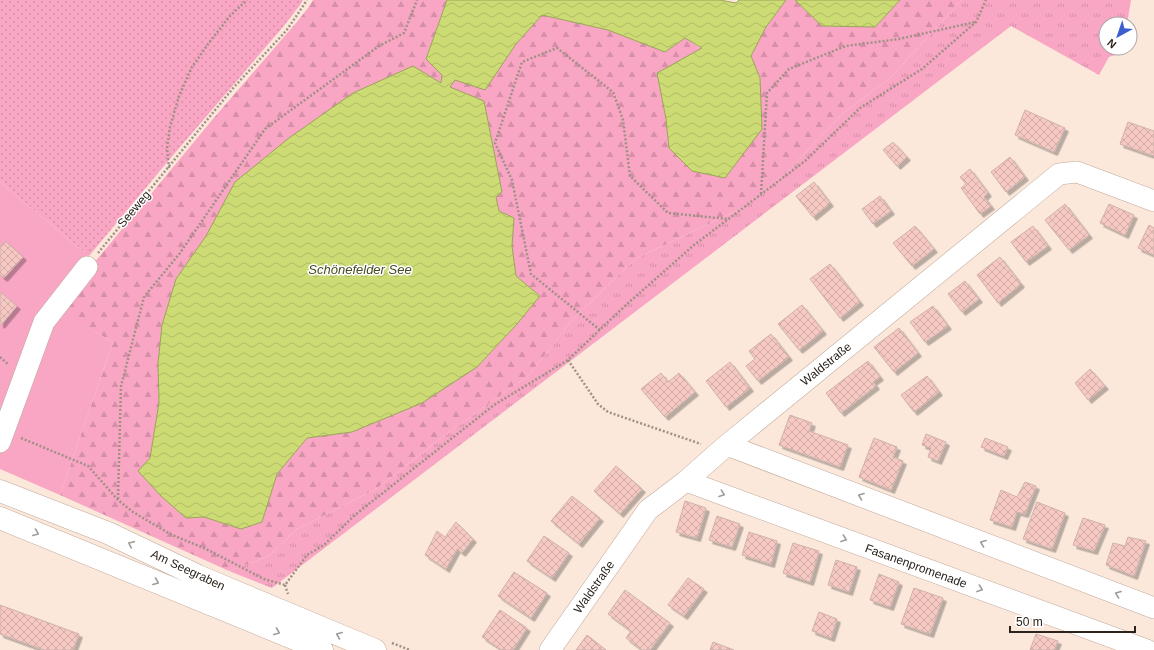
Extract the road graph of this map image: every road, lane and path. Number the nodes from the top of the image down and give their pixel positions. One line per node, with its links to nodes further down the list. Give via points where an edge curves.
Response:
1 (247, 0): 6 (path, via 230,16 192,67 179,96 170,127 166,148)
2 (307, 0): 6 (path, Seeweg, via 286,30 234,87)
3 (417, 0): 17 (path, via 404,33 379,46 265,129 180,253 144,297 121,386)
4 (986, 0): 5 (path)
5 (976, 22): 7 (path, via 922,69 860,108 804,161); 7 (path, via 899,39 846,46 789,69 767,93)
6 (169, 168): 10 (path, Seeweg)
7 (761, 194): 9 (path)
8 (1154, 201): 14 (street, Waldstraße, via 1077,172 1059,174)
9 (729, 219): 11 (path, via 694,245); 11 (path, via 668,212 630,176 623,120 613,92 557,48 522,62 495,143 512,180 531,274)
10 (87, 267): 13 (street, via 44,322)
11 (600, 330): 12 (path)
12 (568, 360): 14 (path, via 598,404 608,412); 17 (path, via 494,405 361,510 324,544 307,555 285,585 264,579 206,549 170,534)
13 (2, 436): 17 (path, via 88,466)
14 (723, 448): 15 (street, Waldstraße); 19 (street, one-way to 14)
15 (686, 481): 22 (street, Waldstraße, via 648,510); 23 (street, Fasanenpromenade, one-way to 23)
16 (0, 491): 21 (main road, Am Seegraben, one-way to 16, via 198,576 108,533)
17 (118, 500)
18 (0, 518): 20 (main road, Am Seegraben, one-way to 20)
19 (1154, 608)
20 (322, 650)
21 (376, 650)
22 (550, 650)
23 (1147, 650)

